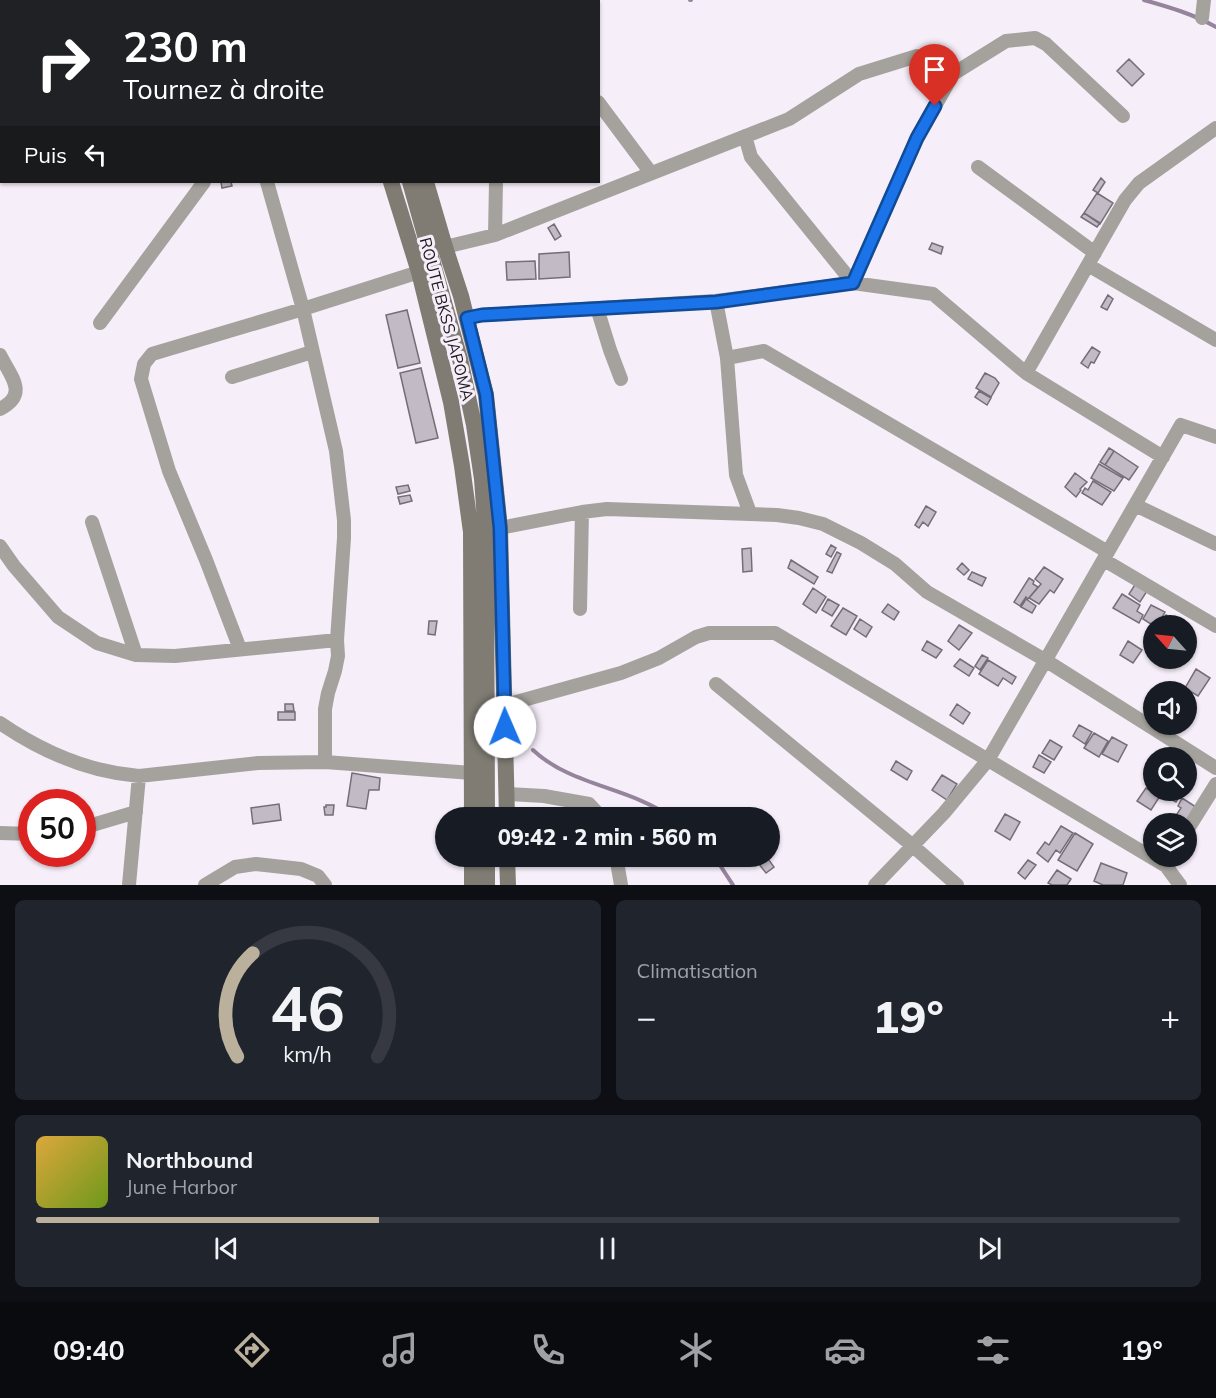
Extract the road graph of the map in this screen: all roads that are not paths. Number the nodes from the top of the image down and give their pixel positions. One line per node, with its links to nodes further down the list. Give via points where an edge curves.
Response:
1 (1204, 0): 2 (street)
2 (1202, 18)
3 (952, 75): 5 (street, via 1006,41 1035,38); 7 (street, via 917,56 859,74 789,119); 20 (street, via 917,138)
4 (600, 105): 9 (street)
5 (1123, 116)
6 (1216, 128): 18 (street, via 1139,183)
7 (746, 136): 9 (street); 20 (street, via 751,157)
8 (978, 166): 18 (street)
9 (651, 173): 16 (street)
10 (203, 183): 25 (street)
11 (267, 183): 23 (street)
12 (392, 183): 19 (main road)
13 (410, 183): 61 (main road, ROUTE BKSS JAPOMA, via 460,359 482,479 486,534)
14 (426, 183): 17 (main road)
15 (496, 183): 16 (street)
16 (495, 235): 17 (street)
17 (445, 247): 24 (main road)
18 (1092, 259): 26 (street); 30 (street)
19 (419, 272): 23 (street); 56 (main road, via 452,402 471,532)
20 (853, 283): 21 (street); 30 (street, via 933,294)
21 (716, 302): 22 (street); 29 (street)
22 (597, 308): 24 (street); 32 (street)
23 (303, 309): 27 (street); 47 (street, via 152,354 144,364 141,379 169,471)
24 (467, 318): 40 (main road, via 486,394)
25 (100, 322)
26 (1216, 340)
27 (312, 352): 31 (street); 46 (street, via 336,451 344,520)
28 (0, 355): 33 (street, via 17,389 10,404)
29 (727, 358): 38 (street, via 736,475); 43 (street, via 764,351)
30 (1026, 373): 35 (street)
31 (232, 377)
32 (621, 379)
33 (0, 408)
34 (1216, 437): 35 (street, via 1181,425)
35 (1163, 457): 36 (street)
36 (1135, 505): 41 (street); 43 (street)
37 (582, 512): 38 (street, via 607,509); 40 (street); 44 (street)
38 (750, 513): 49 (street, via 799,518 852,538 895,564 927,592)
39 (92, 522): 48 (street)
40 (500, 528): 51 (main road)
41 (1216, 544)
42 (0, 546): 48 (street, via 58,617 97,644)
43 (1106, 556): 45 (street); 49 (street)
44 (580, 609)
45 (1216, 627)
46 (337, 640): 47 (street); 54 (street, via 338,656 325,709)
47 (240, 649): 48 (street, via 175,656)
48 (136, 655)
49 (1045, 660): 53 (street); 55 (street)
50 (716, 684): 69 (street)
51 (505, 705): 53 (street, via 621,673 709,633 775,633); 59 (main road)
52 (0, 723): 57 (street, via 47,750 87,766)
53 (988, 760): 69 (street); 70 (street)
54 (325, 762): 56 (street); 57 (street, via 258,763)
55 (1216, 768)
56 (472, 773): 60 (main road)
57 (139, 776): 64 (street)
58 (1216, 784): 65 (street)
59 (506, 794): 62 (main road); 63 (street, via 544,796)
60 (472, 807)
61 (487, 807)
62 (507, 807)
63 (592, 807)
64 (136, 812): 66 (street); 76 (street)
65 (1197, 814)
66 (96, 824)
67 (0, 833): 68 (street)
68 (18, 834)
69 (913, 846): 83 (street); 84 (street)
70 (1143, 846)
71 (472, 867): 79 (main road)
72 (487, 867): 80 (main road)
73 (507, 867): 81 (main road)
74 (618, 867): 82 (street)
75 (1172, 867): 85 (street)
76 (129, 885)
77 (205, 885): 78 (street, via 235,867 256,864 301,869 318,876)
78 (325, 885)
79 (472, 885)
80 (487, 885)
81 (508, 885)
82 (621, 885)
83 (875, 885)
84 (957, 885)
85 (1180, 885)

